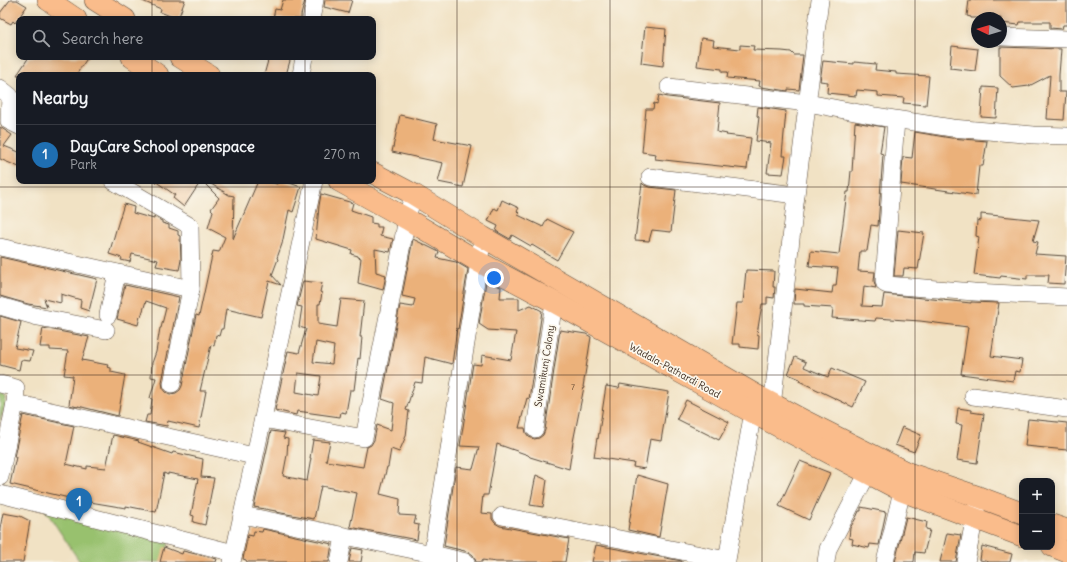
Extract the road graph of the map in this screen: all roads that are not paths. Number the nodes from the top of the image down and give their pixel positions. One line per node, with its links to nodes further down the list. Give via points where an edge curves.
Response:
1 (48, 0): 6 (main road)
2 (94, 0): 5 (main road)
3 (315, 0): 7 (street)
4 (820, 0): 18 (street)
5 (120, 10)
6 (72, 16)
7 (312, 16)
8 (1007, 37): 9 (street)
9 (1067, 40)
10 (136, 60): 13 (main road)
11 (185, 60): 14 (main road)
12 (304, 60): 15 (street)
13 (153, 72)
14 (204, 72)
15 (302, 72)
16 (669, 87): 18 (street)
17 (0, 88): 20 (street, via 10,96 9,121)
18 (808, 103): 19 (street); 28 (street)
19 (896, 120): 21 (street, via 952,128); 35 (street, via 885,284)
20 (16, 124)
21 (1067, 136)
22 (376, 175): 27 (main road, Wadala-Pathardi Road)
23 (650, 177): 28 (street)
24 (118, 184): 34 (street, via 190,226)
25 (313, 184): 44 (street)
26 (344, 184): 29 (main road, Wadala-Pathardi Road)
27 (413, 194): 29 (street); 30 (main road, Wadala-Pathardi Road)
28 (796, 195): 42 (street)
29 (407, 219): 32 (main road, Wadala-Pathardi Road); 44 (street, via 364,438)
30 (483, 238): 32 (street); 42 (main road, Wadala-Pathardi Road)
31 (0, 247): 33 (street)
32 (479, 262): 36 (main road, Wadala-Pathardi Road); 62 (street)
33 (117, 273): 34 (street); 37 (street, via 107,323 38,317)
34 (191, 289): 39 (street)
35 (1067, 297)
36 (554, 302): 42 (main road, Wadala-Pathardi Road); 46 (street, Swamikunj Colony)
37 (0, 306)
38 (0, 384): 41 (street, via 16,388)
39 (172, 384)
40 (973, 396): 43 (street)
41 (15, 403): 45 (street); 47 (street)
42 (763, 408): 48 (main road, Wadala-Pathardi Road); 63 (street, via 727,560)
43 (1067, 409)
44 (263, 419): 47 (street)
45 (5, 421): 49 (street)
46 (535, 429)
47 (254, 456): 54 (street)
48 (872, 465): 50 (main road, Wadala-Pathardi Road); 66 (street, via 828,549)
49 (0, 477)
50 (905, 482): 52 (main road, Wadala-Pathardi Road); 56 (main road, Wadala-Pathardi Road); 67 (street)
51 (0, 494): 61 (street)
52 (979, 497): 53 (main road, Wadala-Pathardi Road); 56 (street)
53 (1019, 512)
54 (242, 515): 59 (street); 61 (street)
55 (502, 516): 63 (street)
56 (974, 519): 58 (main road, Wadala-Pathardi Road); 68 (street)
57 (1055, 532): 60 (main road)
58 (1019, 535)
59 (344, 537): 62 (street); 64 (street)
60 (1061, 548)
61 (233, 557)
62 (432, 558): 65 (street)
63 (706, 559)
64 (340, 562)
65 (466, 562)
66 (826, 562)
67 (885, 562)
68 (966, 562)

